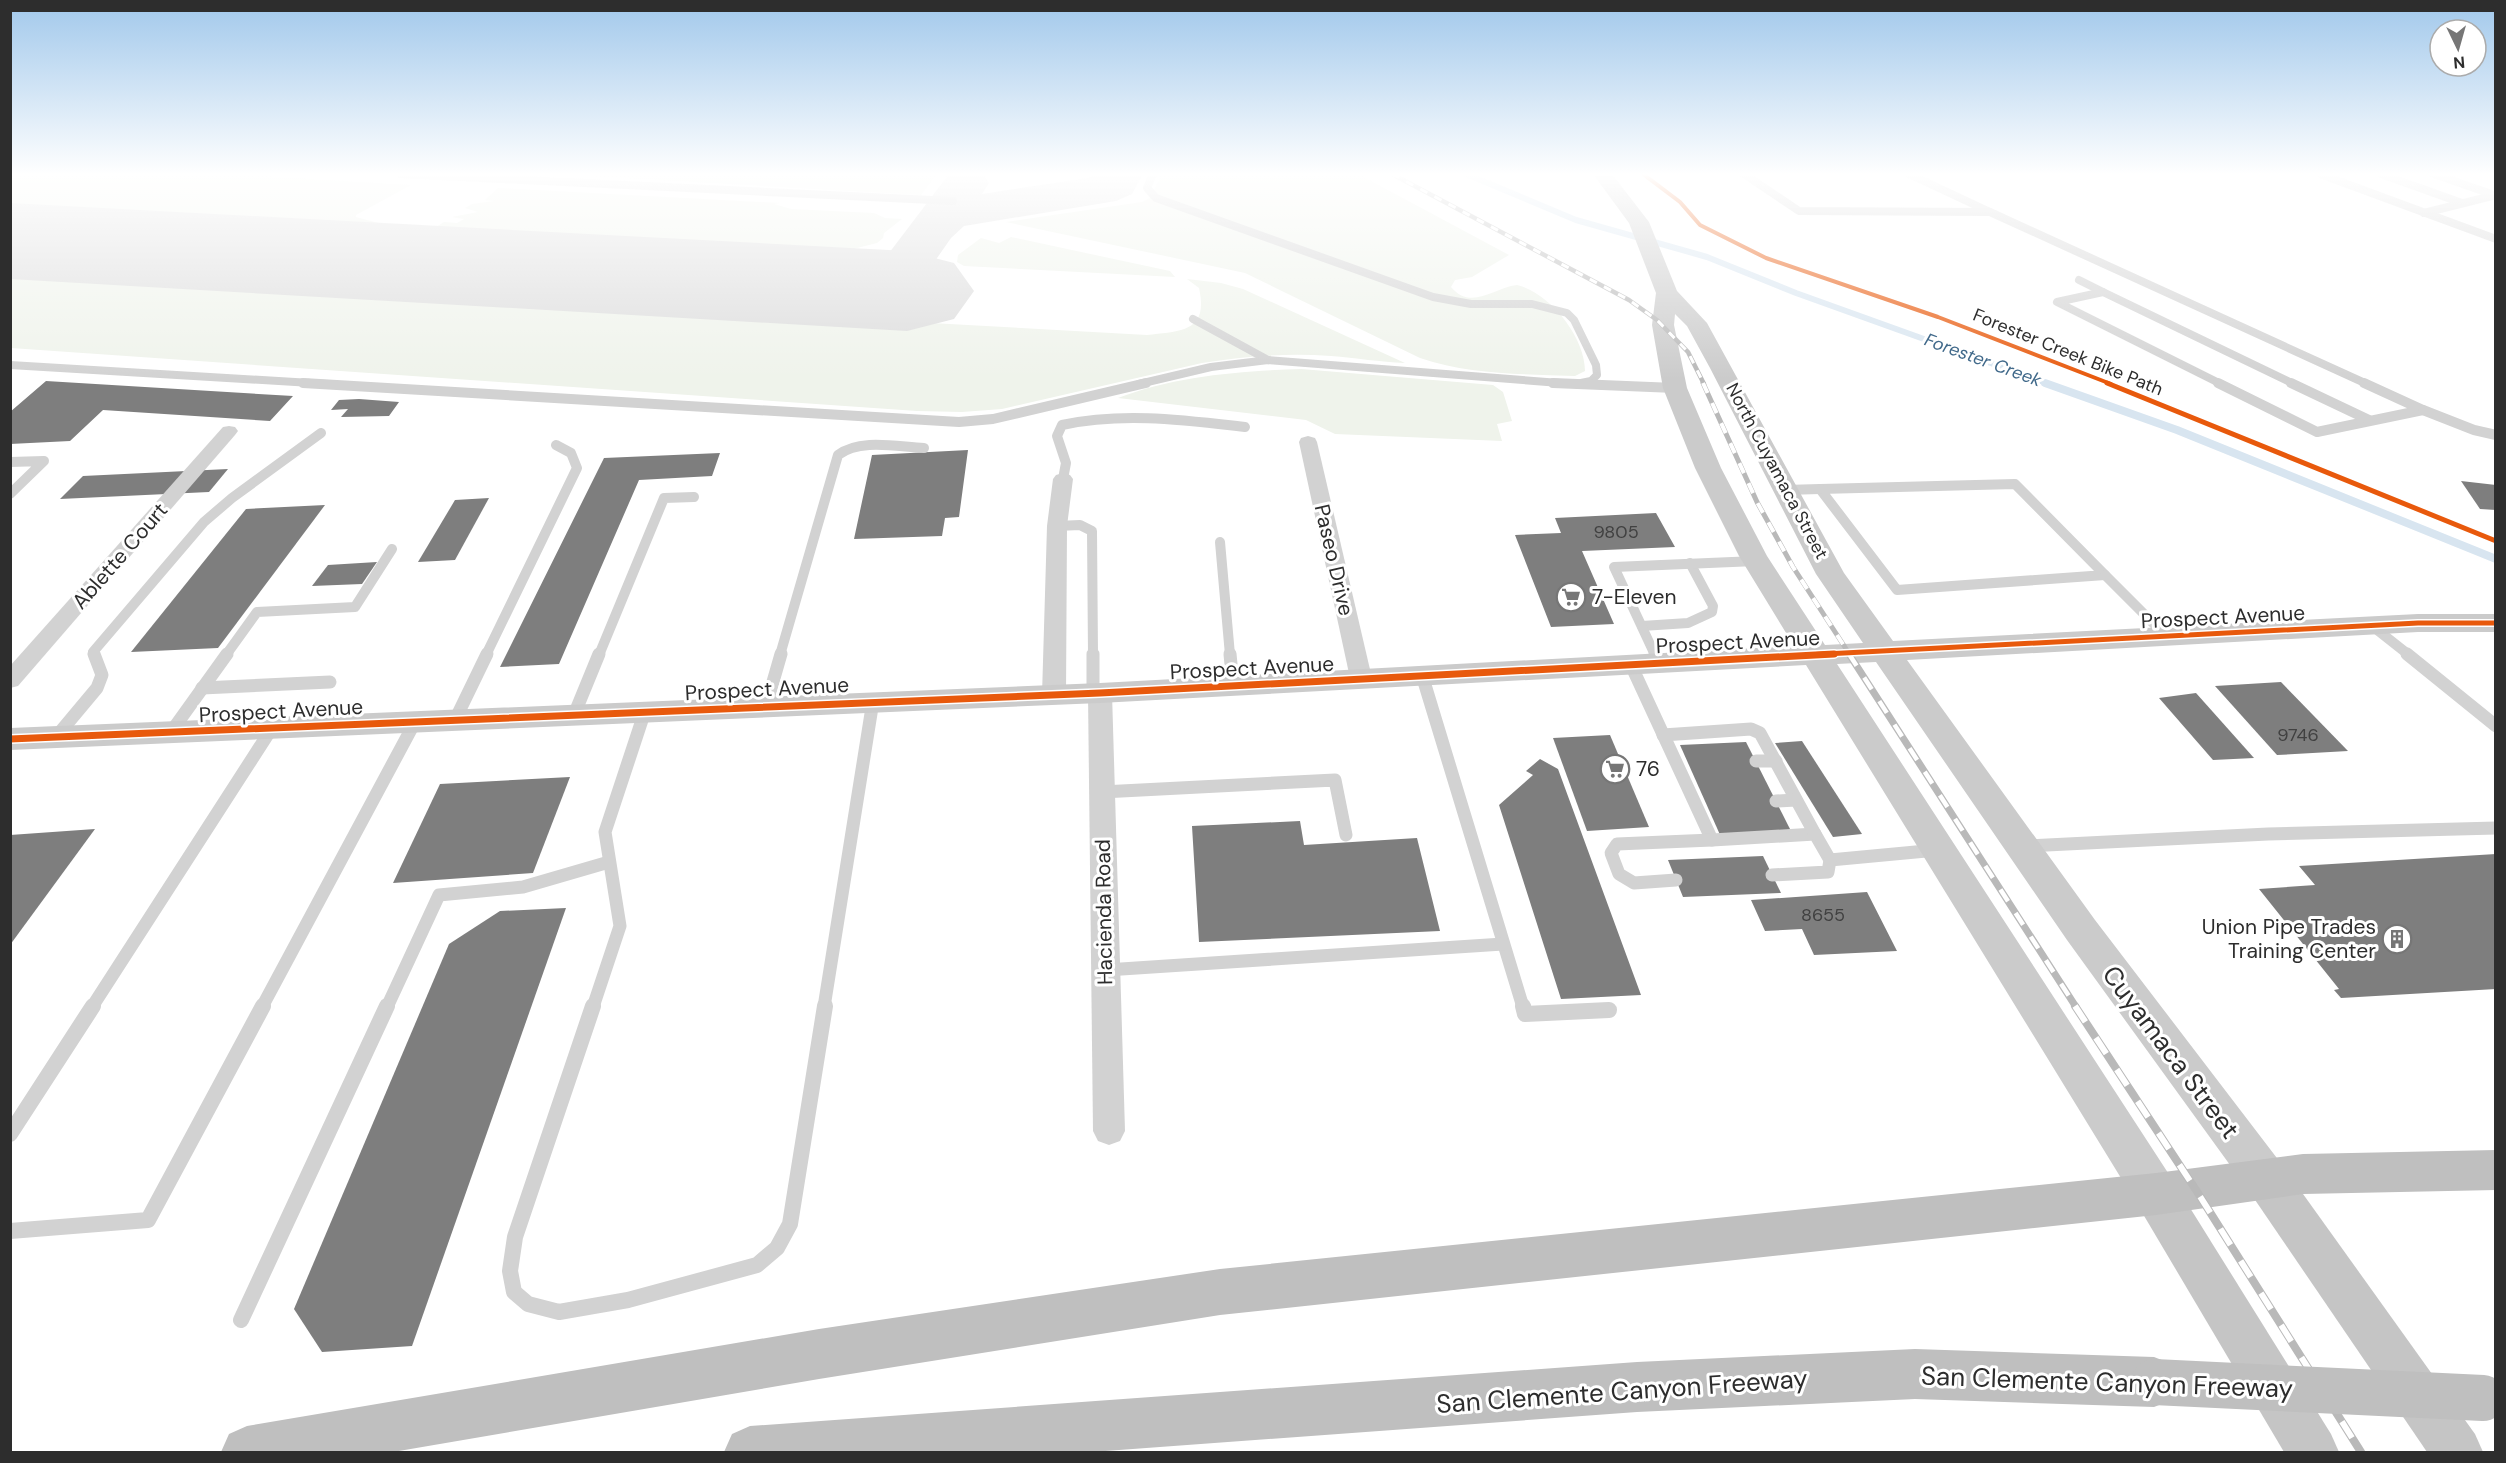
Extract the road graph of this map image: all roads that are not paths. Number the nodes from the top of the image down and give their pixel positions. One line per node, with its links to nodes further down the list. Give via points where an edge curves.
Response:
1 (1280, 242): 10 (lane, via 1433,297 1471,304 1532,304 1567,313 1596,365 1597,375 1591,381)
2 (1648, 242): 6 (main road, North Cuyamaca Street)
3 (2058, 242): 12 (lane)
4 (2079, 280): 5 (lane)
5 (2103, 292): 13 (lane); 13 (lane, via 2057,302 2317,432)
6 (1667, 294): 11 (main road, North Cuyamaca Street, via 1663,325); 24 (main road, North Cuyamaca Street, via 1696,323)
7 (1193, 319): 8 (lane)
8 (1268, 360): 9 (lane, via 1211,367 993,419 959,422); 10 (lane)
9 (10, 365)
10 (1574, 384): 11 (lane)
11 (1676, 388): 30 (main road, North Cuyamaca Street, via 1708,468)
12 (2423, 410): 13 (lane); 17 (lane)
13 (2369, 420)
14 (1245, 427): 22 (lane, via 1120,415 1062,425 1057,436 1065,458)
15 (229, 430): 42 (street, Ablette Court)
16 (321, 433): 58 (lane, via 205,522 93,652 102,675 97,688)
17 (2496, 435)
18 (1308, 442): 41 (street, Paseo Drive)
19 (556, 445): 52 (lane, via 571,453 577,468)
20 (924, 448): 49 (lane, via 857,446 838,455)
21 (10, 462): 25 (lane, via 45,461)
22 (1063, 479): 27 (street)
23 (1820, 489): 24 (lane); 32 (lane, via 2015,484); 32 (lane, via 1897,590)
24 (1785, 490): 37 (main road, North Cuyamaca Street, via 1830,574)
25 (10, 494)
26 (694, 497): 51 (lane, via 664,498)
27 (1057, 526): 46 (lane, via 1080,525 1092,531); 47 (street)
28 (1220, 542): 44 (lane)
29 (392, 549): 45 (lane, via 355,607 257,612)
30 (1756, 561): 31 (lane); 38 (main road, North Cuyamaca Street)
31 (1690, 564): 35 (lane, via 1713,606 1712,612 1701,620); 35 (lane, via 1614,567)
32 (2105, 575): 36 (lane)
33 (2496, 623): 34 (main road, Prospect Avenue)
34 (2371, 625): 36 (main road, Prospect Avenue); 54 (lane)
35 (1642, 626): 39 (lane)
36 (2166, 636): 37 (main road, Prospect Avenue)
37 (1885, 651): 38 (main road, Prospect Avenue); 69 (main road, Cuyamaca Street)
38 (1815, 655): 39 (main road, Prospect Avenue); 70 (main road)
39 (1645, 664): 40 (main road, Prospect Avenue); 57 (lane)
40 (1422, 675): 41 (main road, Prospect Avenue); 75 (lane)
41 (1361, 678): 44 (main road, Prospect Avenue)
42 (10, 681)
43 (330, 681): 45 (lane)
44 (1233, 685): 46 (main road, Prospect Avenue)
45 (202, 688): 56 (lane)
46 (1096, 693): 47 (main road, Prospect Avenue); 62 (street, Hacienda Road)
47 (1054, 695): 48 (main road, Prospect Avenue)
48 (873, 701): 49 (main road, Prospect Avenue); 72 (lane, via 785,1239 774,1254 757,1265 628,1300 559,1312 528,1304 514,1292 510,1271 515,1237 620,926)
49 (766, 706): 50 (main road, Prospect Avenue)
50 (645, 711): 51 (main road, Prospect Avenue); 72 (lane, via 605,832)
51 (574, 715): 52 (main road, Prospect Avenue)
52 (455, 720): 53 (main road, Prospect Avenue)
53 (415, 722): 55 (main road, Prospect Avenue); 83 (lane, via 148,1220)
54 (2496, 726)
55 (272, 728): 56 (main road, Prospect Avenue); 79 (lane)
56 (171, 732): 58 (main road, Prospect Avenue)
57 (1663, 735): 61 (lane, via 1751,729 1760,733); 68 (lane, via 1682,765)
58 (56, 737): 59 (main road, Prospect Avenue)
59 (10, 739)
60 (1756, 761): 61 (lane)
61 (1776, 761): 63 (lane)
62 (1102, 792): 67 (lane, via 1335,780); 76 (street, Hacienda Road)
63 (1796, 800): 64 (lane); 66 (lane)
64 (1776, 801)
65 (2496, 828): 69 (lane)
66 (1815, 834): 68 (lane); 71 (lane)
67 (1346, 835)
68 (1712, 840): 74 (lane, via 1617,844 1611,852 1619,874 1634,883)
69 (2022, 846): 81 (main road, Cuyamaca Street)
70 (1939, 850): 71 (lane); 82 (main road)
71 (1830, 860): 73 (lane, via 1828,872)
72 (609, 862): 84 (lane, via 523,887 440,895)
73 (1773, 875)
74 (1676, 880)
75 (1503, 944): 76 (lane); 77 (lane, via 1524,1014)
76 (1106, 970): 78 (street, Hacienda Road)
77 (1609, 1010)
78 (1108, 1131)
79 (10, 1134)
80 (2496, 1170): 81 (highway, via 2303,1174)
81 (2267, 1180): 82 (highway); 89 (main road, Cuyamaca Street)
82 (2156, 1194): 86 (highway, via 1220,1292 819,1354); 88 (main road)
83 (10, 1231)
84 (241, 1320)
85 (2489, 1398): 87 (highway, San Clemente Canyon Freeway, bridge, via 1915,1374 1660,1386)
86 (246, 1452)
87 (750, 1452)
88 (2313, 1452)
89 (2457, 1452)

